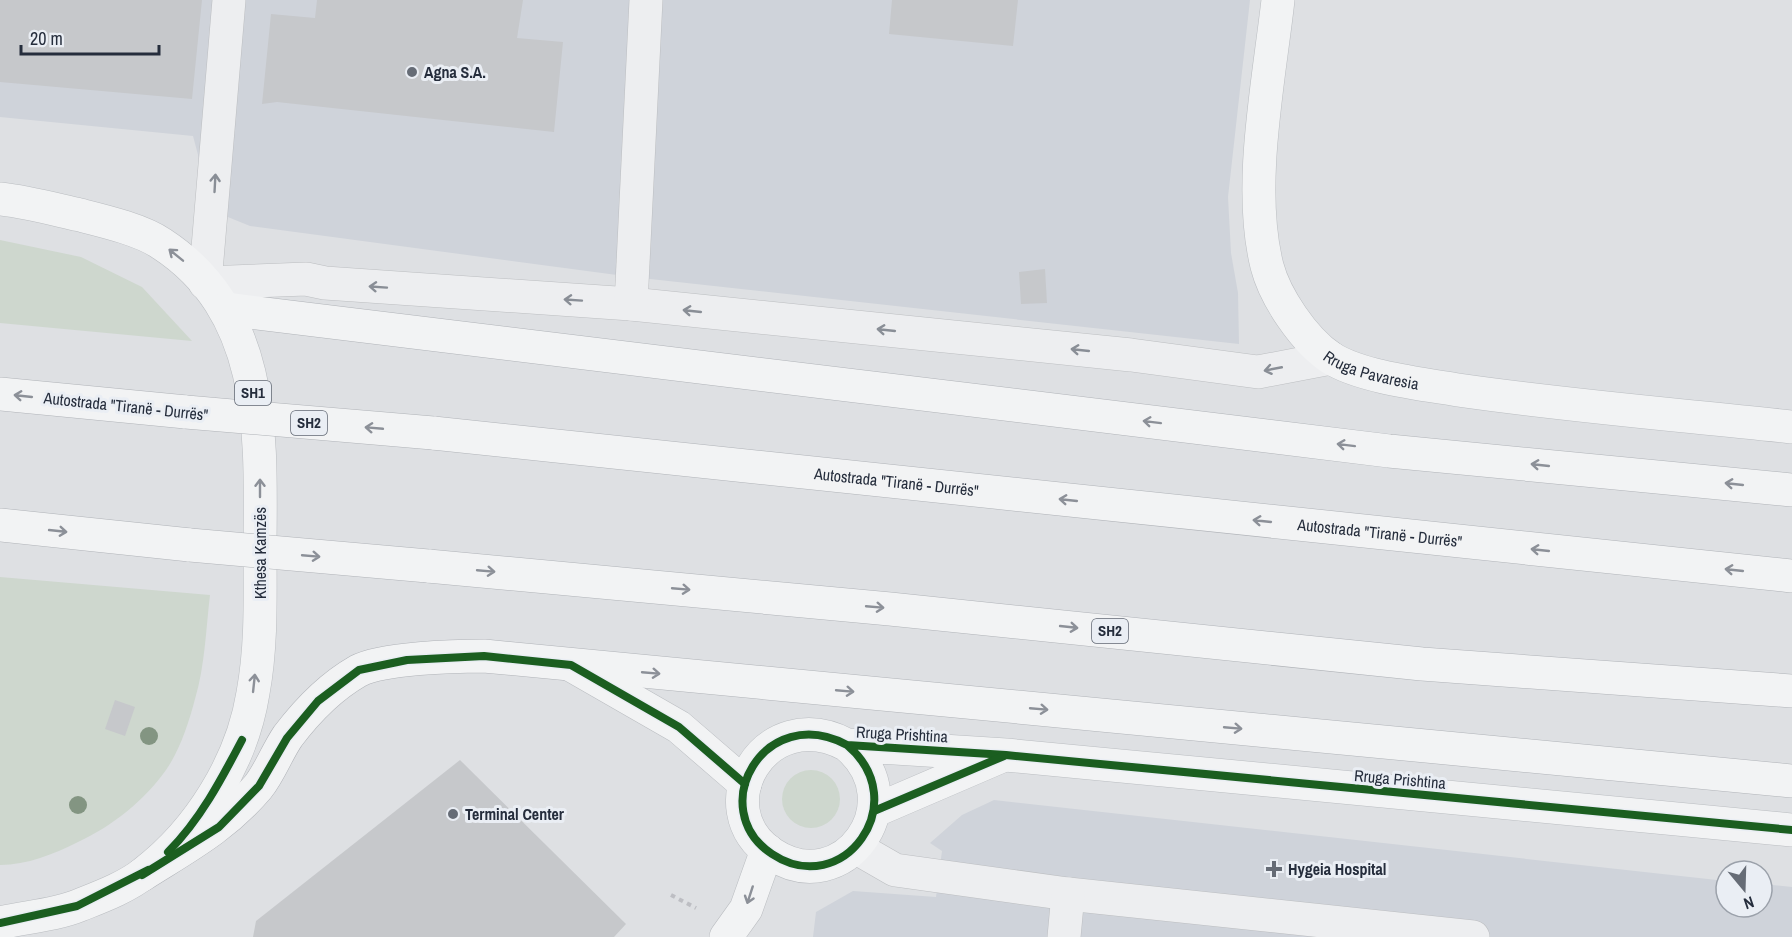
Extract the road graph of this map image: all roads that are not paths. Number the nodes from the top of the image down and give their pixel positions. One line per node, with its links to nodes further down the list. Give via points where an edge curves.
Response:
1 (229, 0): 5 (street, one-way to 1)
2 (646, 0): 6 (street)
3 (1278, 0): 8 (main road, Rruga Pavaresia, via 1257,198 1267,267 1290,317)
4 (0, 199): 5 (main road, Kthesa Kamzës / SH1, one-way to 4, via 160,243 103,221)
5 (205, 283): 6 (street, one-way to 5, via 306,279); 7 (main road, Kthesa Kamzës / SH1)
6 (631, 304): 8 (street, one-way to 6, via 1258,372 1131,355)
7 (225, 309): 11 (main road, one-way to 7, via 1377,449); 24 (main road, Kthesa Kamzës / SH1, one-way to 7, via 192,826 217,788 242,740 253,694 260,633 261,484 257,411 248,363)
8 (1331, 358): 10 (main road, Rruga Pavaresia, via 1369,373 1512,398)
9 (0, 394): 13 (main road, Autostrada "Tiranë - Durrës" / SH2, one-way to 9, bridge, via 433,433)
10 (1792, 427)
11 (1792, 490)
12 (0, 525): 15 (main road, SH2, one-way to 15, bridge, via 1422,664)
13 (1792, 576)
14 (571, 665): 18 (main road, one-way to 18); 19 (main road, via 678,727); 24 (main road, via 484,656 407,660 359,670 318,701 287,738 259,786 219,827)
15 (1792, 691)
16 (847, 745): 17 (main road, Rruga Prishtina); 19 (main road, Rruga Prishtina, via 815,734 782,740 761,754); 20 (main road, via 864,763 872,779)
17 (1006, 755): 20 (main road, Rruga Prishtina); 21 (main road, Rruga Prishtina)
18 (1792, 781)
19 (745, 784): 23 (main road, Rruga Prishtina, via 746,820)
20 (874, 810): 22 (main road, Rruga Prishtina, via 867,831)
21 (1792, 830)
22 (855, 847): 23 (main road, Rruga Prishtina, via 829,862 814,865 786,861); 25 (street, via 895,870)
23 (767, 850): 29 (main road, one-way to 29, via 746,909)
24 (142, 875): 26 (main road, Kthesa Kamzës / SH1)
25 (1068, 894): 30 (street); 31 (street)
26 (77, 906): 27 (main road, Kthesa Kamzës / SH1); 28 (main road, SH1)
27 (0, 923)
28 (43, 937)
29 (726, 937)
30 (1064, 937)
31 (1473, 937)

